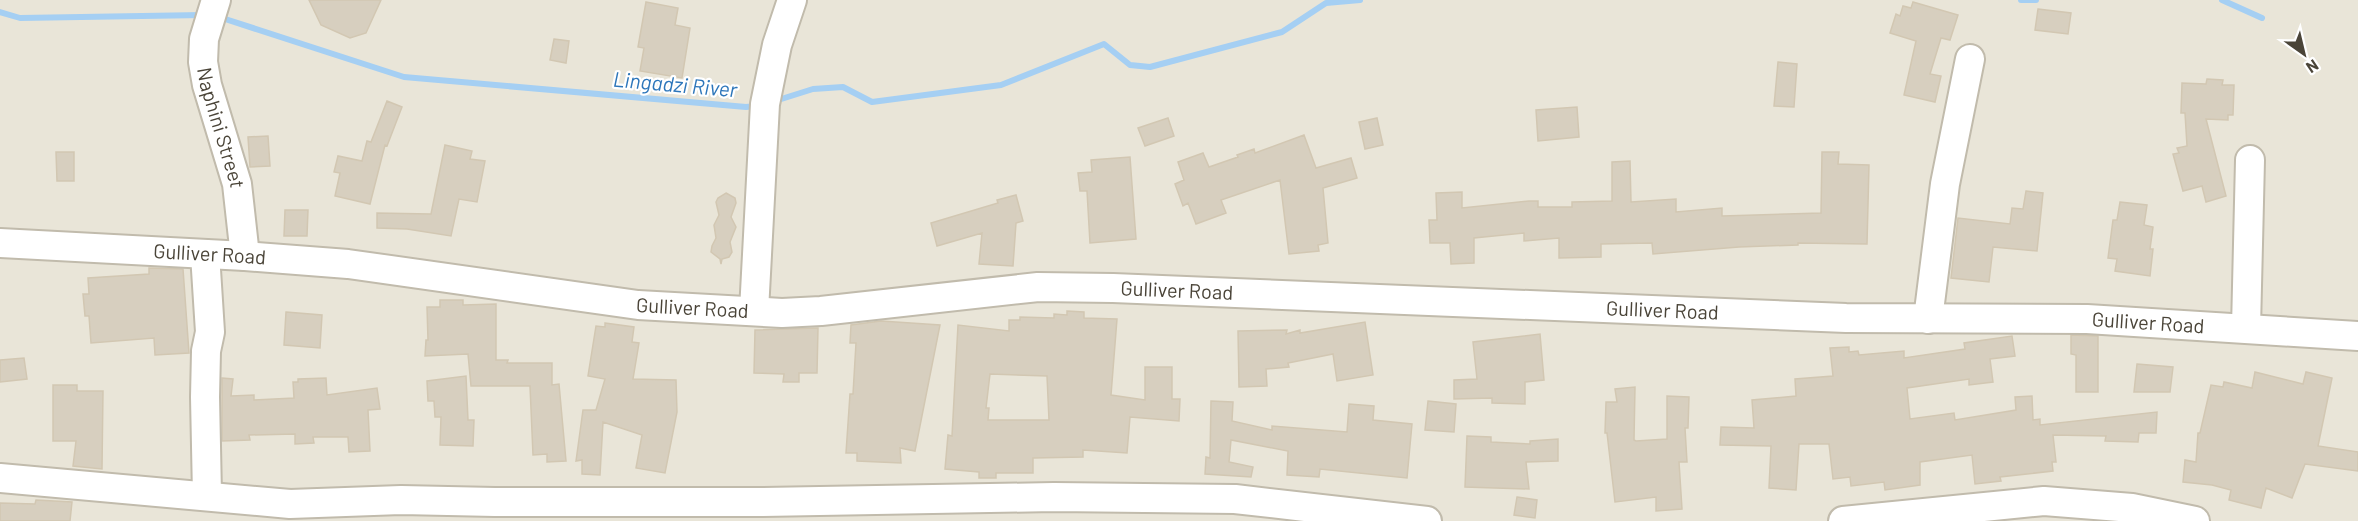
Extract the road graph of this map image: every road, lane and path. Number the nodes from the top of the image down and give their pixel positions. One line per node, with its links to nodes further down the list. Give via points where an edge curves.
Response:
1 (216, 0): 7 (street, Naphini Street, via 204,39 203,62 237,184)
2 (792, 0): 8 (street, via 777,45 765,104)
3 (1970, 59): 9 (street, via 1945,184)
4 (2250, 160): 10 (street)
5 (0, 243): 6 (street, Gulliver Road)
6 (205, 254): 7 (street, Gulliver Road); 13 (street, via 210,332 205,397)
7 (245, 256): 8 (street, Gulliver Road, via 348,264 638,305)
8 (754, 311): 9 (street, Gulliver Road, via 821,311 1038,287)
9 (1928, 319): 10 (street, Gulliver Road, via 2087,320)
10 (2246, 328): 11 (street, Gulliver Road)
11 (2358, 336)
12 (0, 478): 13 (street)
13 (207, 495): 14 (street, via 290,504 401,500 1235,499)
14 (1427, 521)
15 (1843, 521): 16 (street, via 2044,501 2132,508)
16 (2195, 521)

